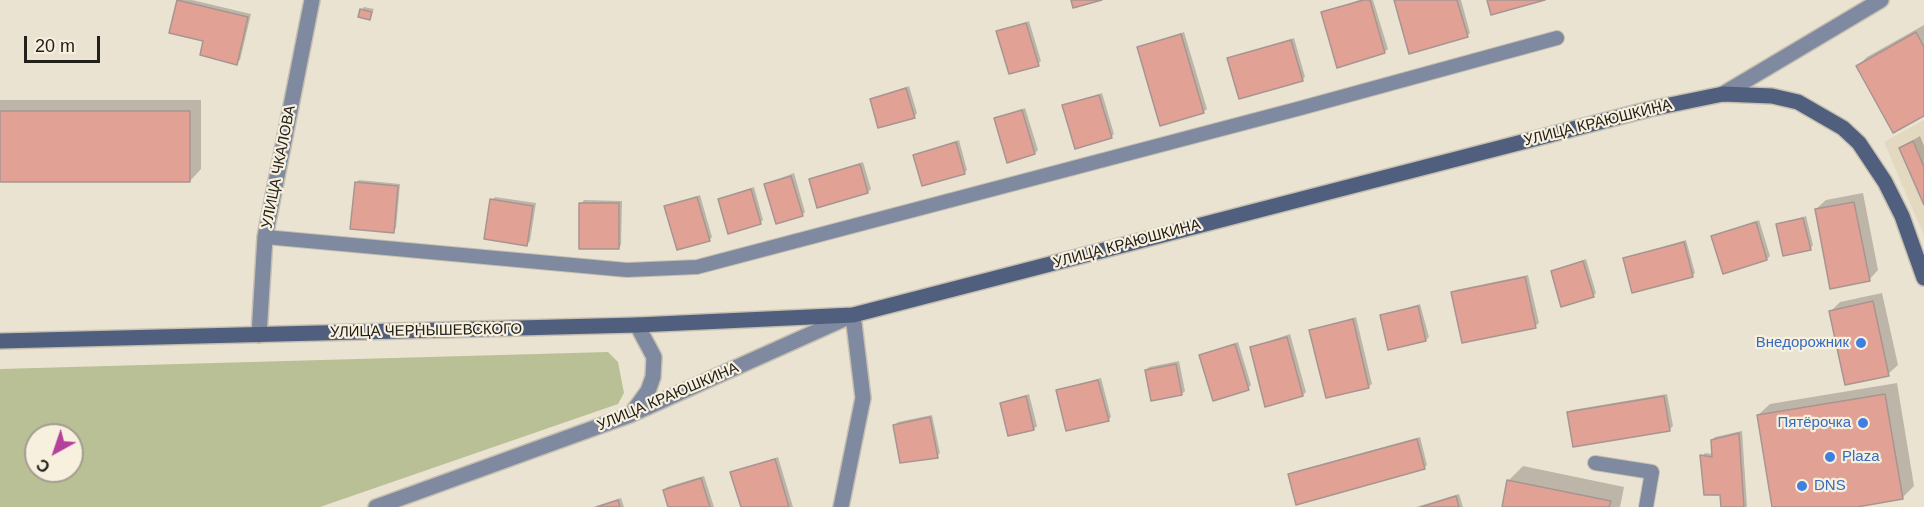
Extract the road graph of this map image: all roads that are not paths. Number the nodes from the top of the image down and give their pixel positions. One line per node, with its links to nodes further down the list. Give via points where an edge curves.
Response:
1 (312, 0): 5 (street, УЛИЦА ЧКАЛОВА)
2 (1881, 0): 4 (street, УЛИЦА КРАЮШКИНА)
3 (1557, 38): 5 (lane, via 697,267 627,270)
4 (1723, 94): 6 (main road, via 1772,96 1798,102 1843,128 1860,143 1889,190); 7 (main road, УЛИЦА КРАЮШКИНА, via 1650,108)
5 (265, 237): 9 (street, УЛИЦА ЧКАЛОВА)
6 (1924, 278)
7 (852, 315): 8 (main road, УЛИЦА ЧЕРНЫШЕВСКОГО); 11 (street, УЛИЦА КРАЮШКИНА); 14 (street, via 863,398)
8 (637, 326): 9 (main road, УЛИЦА ЧЕРНЫШЕВСКОГО); 11 (street, via 654,357 653,376 648,391)
9 (259, 335): 10 (main road, УЛИЦА ЧЕРНЫШЕВСКОГО)
10 (0, 341)
11 (630, 415): 13 (street, УЛИЦА КРАЮШКИНА)
12 (1595, 463): 15 (lane, via 1652,472)
13 (376, 507)
14 (841, 507)
15 (1646, 507)

